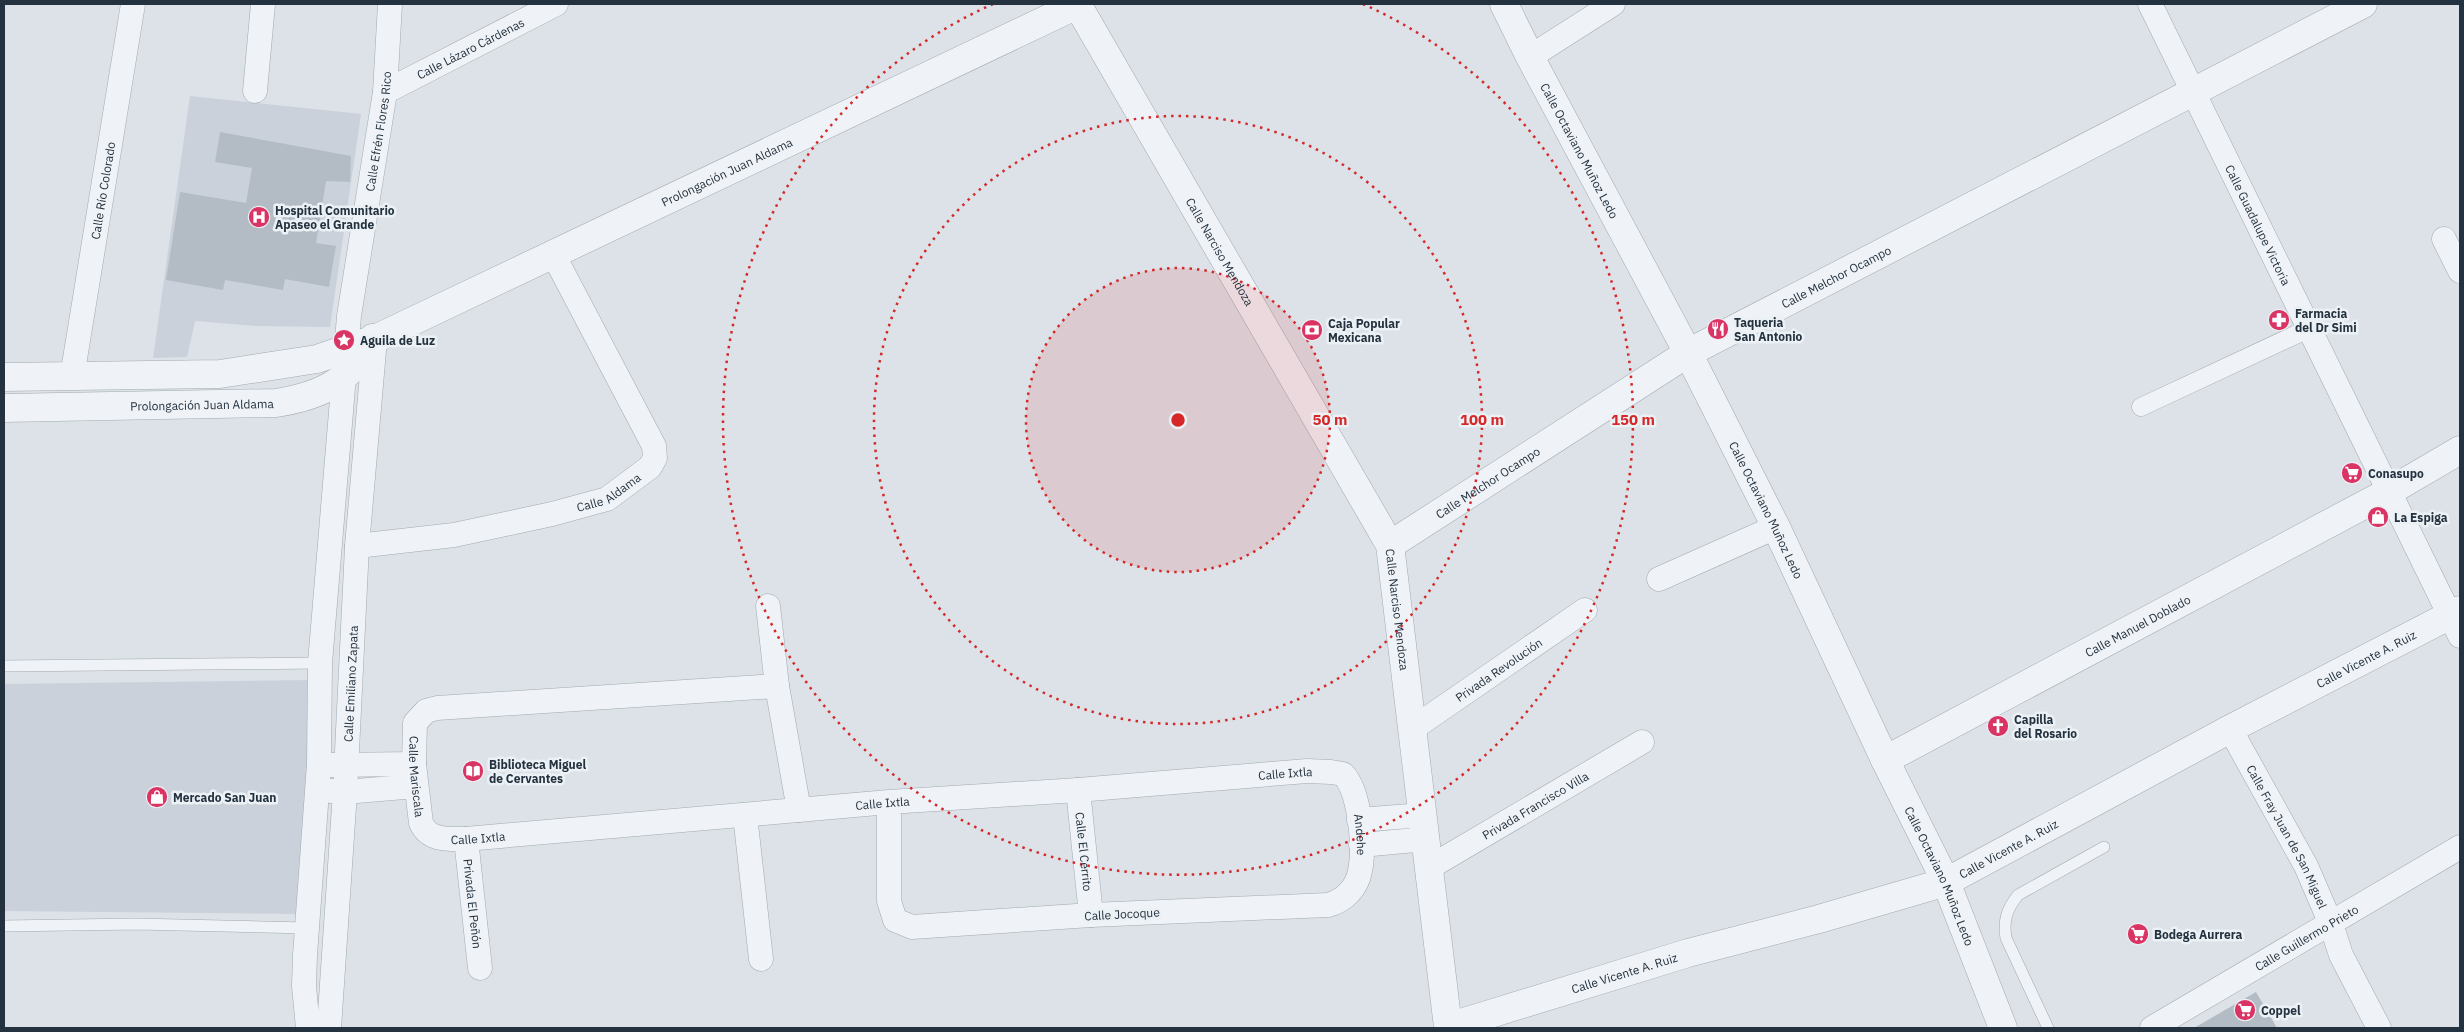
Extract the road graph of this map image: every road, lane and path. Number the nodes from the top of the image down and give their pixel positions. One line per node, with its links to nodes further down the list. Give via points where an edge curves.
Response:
1 (133, 4): 23 (street, Calle Río Colorado)
2 (263, 4): 11 (street)
3 (390, 4): 12 (street, Calle Efrén Flores Rico)
4 (556, 4): 12 (street, Calle Lázaro Cárdenas)
5 (1078, 4): 15 (street, Prolongación Juan Aldama); 30 (street, Calle Narciso Mendoza)
6 (1504, 4): 10 (street, Calle Octaviano Muñoz Ledo)
7 (1612, 4): 10 (street)
8 (2150, 4): 13 (street, Calle Guadalupe Victoria)
9 (2363, 4): 13 (street, Calle Melchor Ocampo)
10 (1530, 57): 21 (street, Calle Octaviano Muñoz Ledo)
11 (255, 91)
12 (385, 92): 17 (street, Calle Efrén Flores Rico)
13 (2193, 92): 18 (street, Calle Guadalupe Victoria); 21 (street, Calle Melchor Ocampo)
14 (2444, 240): 16 (street)
15 (553, 254): 19 (street, Prolongación Juan Aldama); 31 (street, Calle Aldama, via 654,446 650,467 607,499 454,535)
16 (2460, 271)
17 (349, 316): 19 (street); 20 (street, Calle Efrén Flores Rico)
18 (2308, 330): 25 (street); 28 (street, Calle Guadalupe Victoria)
19 (375, 339): 20 (street, Prolongación Juan Aldama); 24 (street, Prolongación Juan Aldama, via 360,363); 31 (street, Calle Emiliano Zapata)
20 (348, 348): 23 (street, Prolongación Juan Aldama, via 317,359 220,374); 24 (street)
21 (1688, 353): 29 (street, Calle Octaviano Muñoz Ledo); 30 (street, Calle Melchor Ocampo)
22 (4, 377): 23 (street, Prolongación Juan Aldama)
23 (72, 377)
24 (344, 378): 26 (street, Prolongación Juan Aldama, via 306,397 276,403); 36 (street)
25 (2141, 407)
26 (4, 408)
27 (2460, 450): 28 (street, Calle Manuel Doblado)
28 (2390, 491): 35 (street, Calle Guadalupe Victoria); 42 (street, Calle Manuel Doblado)
29 (1776, 527): 32 (street); 42 (street, Calle Octaviano Muñoz Ledo)
30 (1390, 544): 39 (street, Calle Narciso Mendoza)
31 (358, 546): 44 (street, Calle Emiliano Zapata)
32 (1659, 579)
33 (768, 606): 38 (street)
34 (1585, 610): 39 (street, Privada Revolución)
35 (2457, 621): 40 (street, Calle Vicente A. Ruiz)
36 (320, 663): 37 (lane); 43 (street)
37 (4, 666)
38 (777, 686): 46 (street, Calle Mariscala, via 426,710 415,724); 51 (street)
39 (1412, 729): 54 (street, Calle Narciso Mendoza)
40 (2230, 729): 61 (street, Calle Vicente A. Ruiz); 64 (street, Calle Fray Juan de San Miguel, via 2306,866)
41 (1642, 742): 60 (street, Privada Francisco Villa)
42 (1885, 760): 61 (street, Calle Octaviano Muñoz Ledo)
43 (319, 764): 44 (street); 47 (street)
44 (345, 765): 46 (street); 49 (street, Calle Emiliano Zapata)
45 (1343, 774): 48 (street, Calle Ixtla, via 1307,771); 53 (street, Andehe, via 1351,788)
46 (415, 775): 49 (street); 55 (street, Calle Mariscala)
47 (317, 790): 49 (street); 66 (street)
48 (1078, 790): 50 (street, Calle Ixtla); 63 (street, Calle El Cerrito)
49 (345, 792): 70 (street, Calle Emiliano Zapata)
50 (889, 802): 51 (street, Calle Ixtla); 63 (street, Calle Jocoque, via 889,901 895,920 912,927)
51 (799, 810): 52 (street, Calle Ixtla)
52 (746, 815): 56 (street, Calle Ixtla); 67 (street)
53 (1360, 820): 54 (street); 57 (street, Andehe)
54 (1425, 827): 57 (street); 60 (street, Calle Narciso Mendoza)
55 (424, 830): 56 (street, Calle Ixtla, via 443,839)
56 (466, 839): 68 (street, Privada El Peñón)
57 (1361, 845): 62 (street, Andehe, via 1360,871)
58 (2104, 847): 73 (lane, via 2018,895 2003,924 2006,938)
59 (2460, 847): 64 (street, Calle Guillermo Prieto)
60 (1430, 867): 71 (street, Calle Narciso Mendoza)
61 (1946, 882): 71 (street, Calle Vicente A. Ruiz, via 1688,953); 72 (street, Calle Octaviano Muñoz Ledo)
62 (1348, 894): 63 (street, Calle Jocoque, via 1339,902 1328,905)
63 (1091, 915)
64 (2332, 924): 74 (street, Calle Guillermo Prieto); 75 (street, Calle Fray Juan de San Miguel, via 2341,955)
65 (4, 926): 66 (lane, via 136,924)
66 (307, 928): 69 (street, via 304,986)
67 (760, 959)
68 (480, 968)
69 (308, 1028)
70 (328, 1028)
71 (1448, 1028)
72 (2003, 1028)
73 (2048, 1028)
74 (2152, 1028)
75 (2379, 1028)

